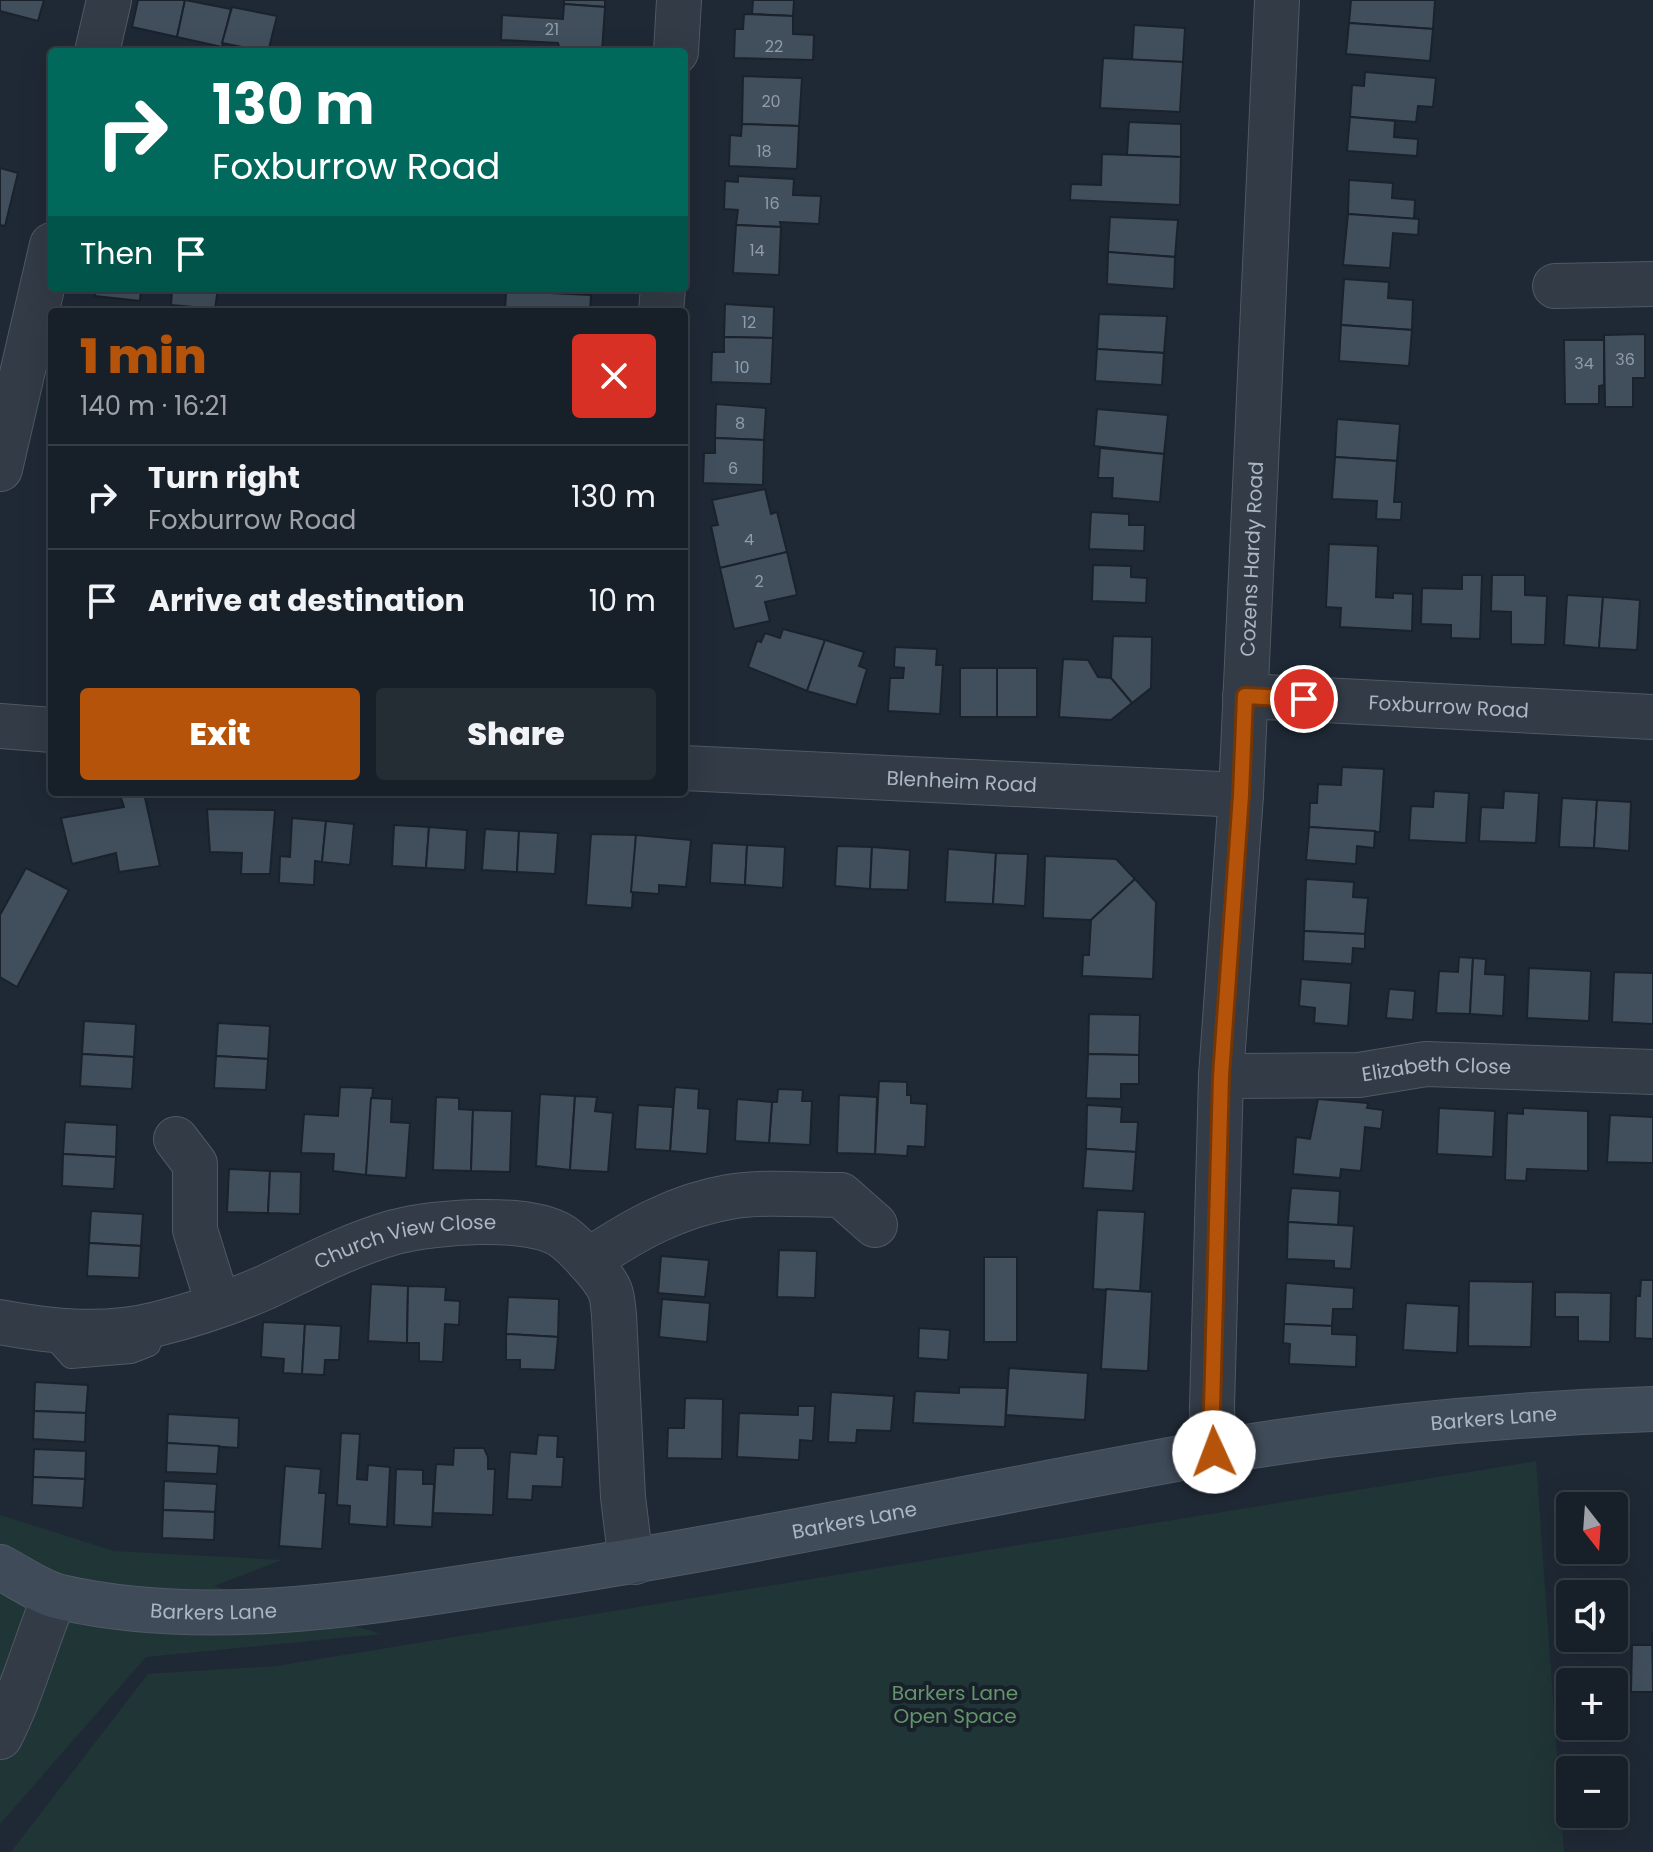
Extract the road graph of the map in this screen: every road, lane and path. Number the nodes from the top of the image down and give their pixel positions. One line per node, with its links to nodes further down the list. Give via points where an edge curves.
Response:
1 (109, 0): 4 (street)
2 (679, 0): 5 (street)
3 (1277, 0): 11 (street, Cozens Hardy Road)
4 (98, 48)
5 (676, 48)
6 (48, 280): 9 (street)
7 (1653, 284): 8 (street)
8 (1555, 286)
9 (43, 324): 10 (street)
10 (0, 469)
11 (1245, 696): 12 (street, Foxburrow Road); 16 (street, Cozens Hardy Road)
12 (1653, 717)
13 (0, 726): 14 (street)
14 (48, 730)
15 (688, 768): 16 (street, Blenheim Road)
16 (1241, 795): 18 (street, Cozens Hardy Road)
17 (1653, 1072): 18 (street, Elizabeth Close, via 1426,1064 1359,1075)
18 (1221, 1076): 25 (street, Cozens Hardy Road)
19 (176, 1139): 22 (street, via 195,1164 195,1230)
20 (875, 1225): 21 (street, via 841,1195 731,1196 682,1208 628,1233)
21 (588, 1261): 22 (street, Church View Close, via 561,1235 519,1223 454,1222 395,1232); 26 (street, Church View Close, via 610,1291 614,1315 623,1497)
22 (218, 1304): 23 (street, Church View Close, via 103,1333)
23 (0, 1322)
24 (1653, 1409): 25 (street, Barkers Lane, via 1399,1427)
25 (1214, 1452): 26 (street, Barkers Lane)
26 (635, 1562): 28 (street, Barkers Lane, via 283,1612 118,1606)
27 (0, 1567): 28 (street, Barkers Lane)
28 (55, 1596): 29 (street)
29 (0, 1737)

